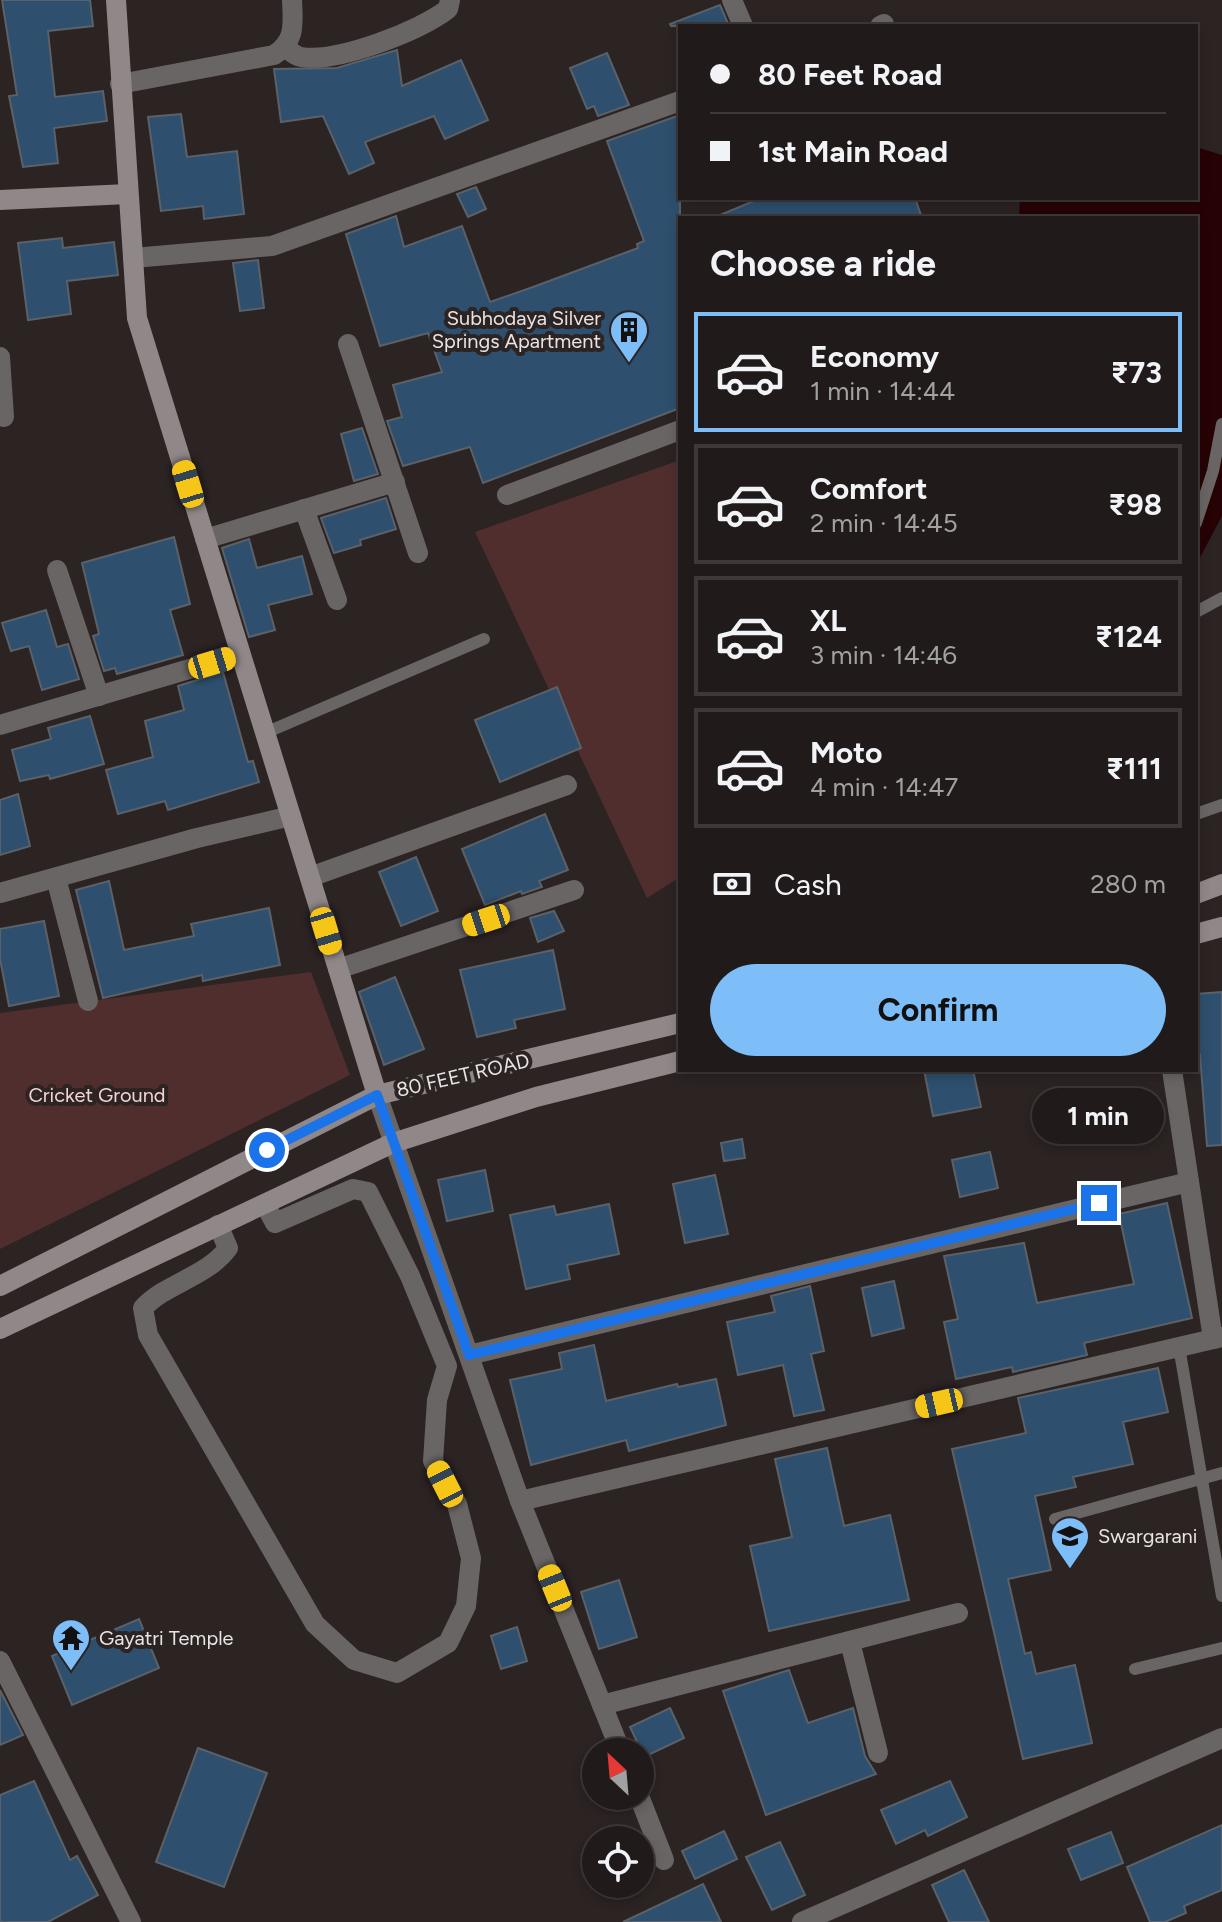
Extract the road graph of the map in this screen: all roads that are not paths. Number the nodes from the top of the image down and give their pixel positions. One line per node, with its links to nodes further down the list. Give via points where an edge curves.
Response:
1 (116, 0): 7 (main road)
2 (292, 0): 6 (street, via 293,33)
3 (450, 0): 6 (street, via 448,9 430,22 329,57 298,57)
4 (732, 0): 5 (street)
5 (742, 24)
6 (286, 48): 7 (street, via 274,55)
7 (120, 84): 9 (main road)
8 (678, 102): 11 (street, via 272,246)
9 (128, 194): 10 (main road); 11 (main road)
10 (0, 200)
11 (133, 258): 21 (main road, via 137,318)
12 (348, 344): 17 (street)
13 (0, 357): 14 (street)
14 (4, 417)
15 (1222, 424): 20 (lane)
16 (678, 431): 18 (street)
17 (395, 482): 19 (street); 22 (street)
18 (507, 495)
19 (304, 509): 21 (street); 25 (street)
20 (1198, 517)
21 (205, 539): 28 (main road)
22 (418, 553)
23 (57, 570): 29 (street)
24 (1222, 598): 26 (lane)
25 (337, 600)
26 (1198, 611)
27 (484, 639): 31 (lane)
28 (240, 654): 29 (street); 31 (main road)
29 (99, 696): 30 (street)
30 (0, 725)
31 (265, 733): 35 (main road)
32 (567, 785): 36 (street)
33 (1222, 805): 34 (lane)
34 (1198, 813)
35 (291, 816): 36 (main road); 37 (street)
36 (310, 877): 44 (main road)
37 (56, 878): 40 (street); 45 (street)
38 (1222, 884): 41 (main road)
39 (574, 890): 44 (street)
40 (0, 893)
41 (1198, 893)
42 (1222, 927): 43 (main road)
43 (1198, 933)
44 (338, 969): 49 (main road)
45 (88, 1001)
46 (678, 1023): 49 (main road, 80 FEET ROAD)
47 (678, 1062): 50 (main road, 80 FEET ROAD, via 536,1097)
48 (1172, 1072): 51 (street)
49 (377, 1095): 50 (street); 54 (main road, 80 FEET ROAD)
50 (393, 1143): 52 (main road, 80 FEET ROAD); 58 (street)
51 (1189, 1182): 56 (street); 58 (street)
52 (265, 1204): 53 (main road, 80 FEET ROAD); 53 (street, via 275,1223 353,1189 368,1192 447,1366 437,1400 433,1461 468,1537 466,1606 448,1643 397,1673 354,1660 315,1624 148,1335 143,1308 152,1298 228,1248)
53 (218, 1225): 55 (main road, 80 FEET ROAD)
54 (0, 1286)
55 (0, 1329)
56 (1217, 1338): 57 (street)
57 (1179, 1347): 60 (lane); 61 (street)
58 (469, 1355): 61 (street)
59 (1222, 1473): 60 (lane)
60 (1202, 1479): 62 (lane); 63 (lane)
61 (520, 1501): 69 (street)
62 (1055, 1519)
63 (1222, 1596)
64 (958, 1613): 65 (street)
65 (850, 1642): 69 (street); 72 (street)
66 (1222, 1648): 68 (lane)
67 (0, 1661): 75 (street)
68 (1135, 1669)
69 (602, 1705): 70 (street)
70 (615, 1738)
71 (1222, 1738): 76 (street)
72 (878, 1753)
73 (644, 1810): 74 (street)
74 (664, 1860)
75 (131, 1922)
76 (802, 1922)

